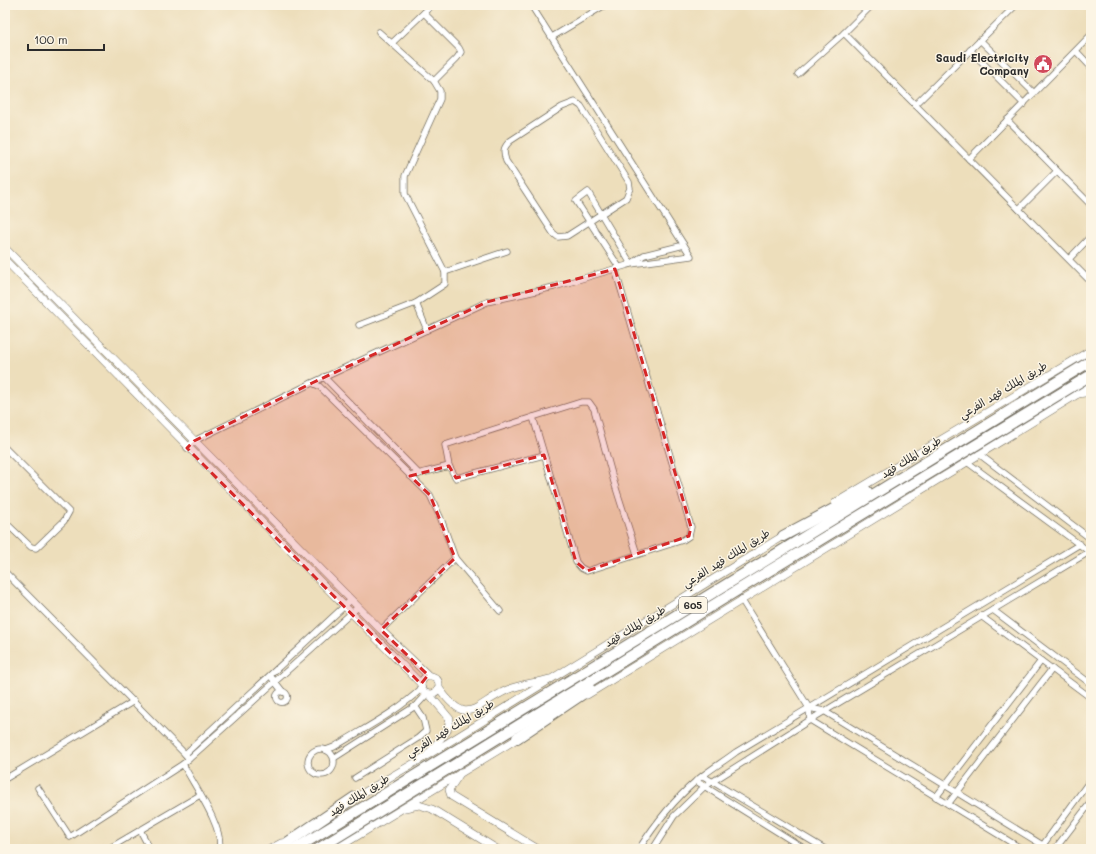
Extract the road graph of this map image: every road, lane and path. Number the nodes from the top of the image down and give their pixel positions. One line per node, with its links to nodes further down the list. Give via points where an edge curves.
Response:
1 (432, 5): 6 (street)
2 (531, 5): 10 (street)
3 (605, 5): 10 (street)
4 (872, 5): 8 (street)
5 (1016, 5): 11 (street)
6 (424, 13): 12 (street); 17 (street, via 460,52)
7 (380, 32): 12 (street)
8 (844, 33): 16 (street); 20 (street)
9 (1091, 35): 14 (street)
10 (552, 37): 29 (street)
11 (980, 40): 13 (street); 18 (street)
12 (392, 43): 17 (street)
13 (970, 50): 19 (street); 20 (street)
14 (1076, 51): 15 (street); 18 (street)
15 (1091, 67)
16 (798, 74)
17 (434, 81): 36 (street, via 440,91 440,99 405,176 406,194)
18 (1034, 93): 19 (street)
19 (1024, 104): 21 (street)
20 (915, 105): 22 (street)
21 (1007, 120): 22 (street); 23 (street)
22 (969, 159): 25 (street)
23 (1057, 171): 24 (street); 25 (street)
24 (1091, 205)
25 (1019, 209): 33 (street)
26 (601, 214): 27 (street); 27 (street, via 588,192 576,202); 27 (street, via 626,198 630,188 629,182 581,106 575,102 570,103 510,141 503,152 506,161 552,233 558,237 567,236); 34 (street)
27 (589, 221): 35 (street)
28 (1091, 236): 33 (street)
29 (684, 245): 34 (street, via 644,255); 34 (street, via 691,256)
30 (5, 248): 50 (main road)
31 (507, 250): 36 (street)
32 (5, 260): 53 (main road)
33 (1069, 260): 37 (street)
34 (631, 264): 35 (street)
35 (617, 268): 40 (street, via 554,287 487,302); 65 (street, via 691,527 689,536 684,540)
36 (445, 272): 38 (street, via 445,284)
37 (1091, 282)
38 (416, 302): 39 (street); 40 (street)
39 (359, 325)
40 (427, 330): 44 (street)
41 (1091, 350): 61 (main road, طريق الملك فهد الفرعي)
42 (1091, 362): 51 (highway, طريق الملك فهد / 605)
43 (1091, 375): 75 (highway, طريق الملك فهد / 605)
44 (324, 377): 45 (street); 58 (street)
45 (312, 383): 50 (street); 59 (street, via 319,386)
46 (1091, 386): 48 (main road)
47 (1091, 392): 48 (main road)
48 (1078, 394): 54 (main road)
49 (533, 417): 55 (street); 57 (street, via 446,445); 65 (street, via 581,402 589,402 594,410)
50 (194, 441): 53 (street); 68 (main road)
51 (954, 444): 61 (highway); 131 (highway, طريق الملك فهد / 605)
52 (5, 448): 60 (street, via 69,512 64,521 36,548 31,547)
53 (187, 448): 70 (main road)
54 (979, 454): 56 (main road); 62 (street)
55 (544, 455): 57 (street, via 456,478); 65 (street, via 580,568 587,571)
56 (967, 462): 63 (street); 69 (main road)
57 (449, 466): 58 (street)
58 (419, 474): 59 (street)
59 (410, 476): 66 (street, via 430,495)
60 (5, 522)
61 (783, 536): 82 (main road, طريق الملك فهد الفرعي)
62 (1091, 539)
63 (1080, 544): 64 (street); 94 (street)
64 (1090, 552): 72 (street)
65 (637, 554)
66 (455, 558): 73 (street); 77 (street)
67 (5, 572): 92 (street)
68 (350, 600): 70 (street); 71 (main road)
69 (742, 600): 94 (street); 101 (main road)
70 (344, 606): 74 (main road); 80 (street)
71 (358, 606): 74 (street); 77 (main road)
72 (993, 610): 76 (street); 85 (street)
73 (500, 611)
74 (351, 613): 84 (street); 86 (main road)
75 (701, 613): 101 (highway); 132 (highway, طريق الملك فهد / 605)
76 (981, 616): 78 (street); 96 (street)
77 (381, 630): 81 (main road)
78 (1042, 661): 79 (street); 114 (street)
79 (1052, 669): 91 (street); 117 (street)
80 (270, 675): 83 (street); 84 (street)
81 (428, 676): 86 (main road, via 424,678); 87 (main road, via 438,679)
82 (552, 678): 87 (main road, via 507,690 467,711 458,709 449,702); 103 (main road, طريق الملك فهد الفرعي)
83 (264, 680): 84 (street); 104 (street)
84 (271, 683): 88 (street); 90 (street); 104 (street)
85 (1091, 684)
86 (421, 686): 89 (main road); 95 (street, via 413,697)
87 (439, 688): 89 (main road, via 435,693)
88 (283, 692): 90 (street); 90 (street, via 287,697 285,702 278,701)
89 (428, 694): 93 (street); 103 (main road, via 450,719 447,731)
90 (277, 695)
91 (1091, 698)
92 (134, 701): 104 (street); 110 (street)
93 (414, 707): 97 (street); 109 (street, via 420,720 424,722 426,731)
94 (809, 708): 96 (street); 98 (street); 108 (street, via 736,752)
95 (392, 710): 97 (street); 99 (street)
96 (824, 711): 98 (street); 114 (street)
97 (397, 718): 100 (street)
98 (810, 720): 113 (street); 120 (street)
99 (360, 731): 100 (street); 102 (street)
100 (364, 738): 105 (street)
101 (517, 738): 107 (main road)
102 (326, 750): 105 (street); 105 (street, via 318,749 310,754 308,763 312,771 320,775 327,774 333,767)
103 (428, 754): 119 (main road, طريق الملك فهد الفرعي)
104 (187, 756): 106 (street)
105 (334, 758)
106 (183, 764): 116 (street, via 70,837); 118 (street)
107 (462, 770): 123 (main road); 135 (main road, via 449,790 451,796)
108 (703, 776): 112 (street); 113 (street)
109 (355, 778)
110 (5, 779)
111 (1091, 779): 125 (street)
112 (696, 781): 115 (street); 136 (street, via 670,806)
113 (713, 781): 115 (street); 139 (street)
114 (946, 785): 117 (street); 120 (street)
115 (704, 787): 137 (street, via 674,816); 138 (street)
116 (38, 788)
117 (957, 793): 122 (street); 125 (street)
118 (200, 795): 124 (street); 128 (street, via 217,825)
119 (355, 797): 129 (main road, طريق الملك فهد الفرعي); 130 (highway)
120 (936, 797): 122 (street)
121 (1091, 802): 142 (street)
122 (948, 804): 140 (street)
123 (401, 809): 133 (main road); 134 (main road, via 419,805 432,809)
124 (140, 830): 126 (street); 127 (street)
125 (1041, 847): 141 (street)
126 (108, 849)
127 (150, 849)
128 (219, 849)
129 (270, 849)
130 (278, 849)
131 (295, 849)
132 (318, 849)
133 (336, 849)
134 (498, 849)
135 (538, 849)
136 (639, 849)
137 (653, 849)
138 (805, 849)
139 (825, 849)
140 (1022, 849)
141 (1049, 849)
142 (1055, 849)

